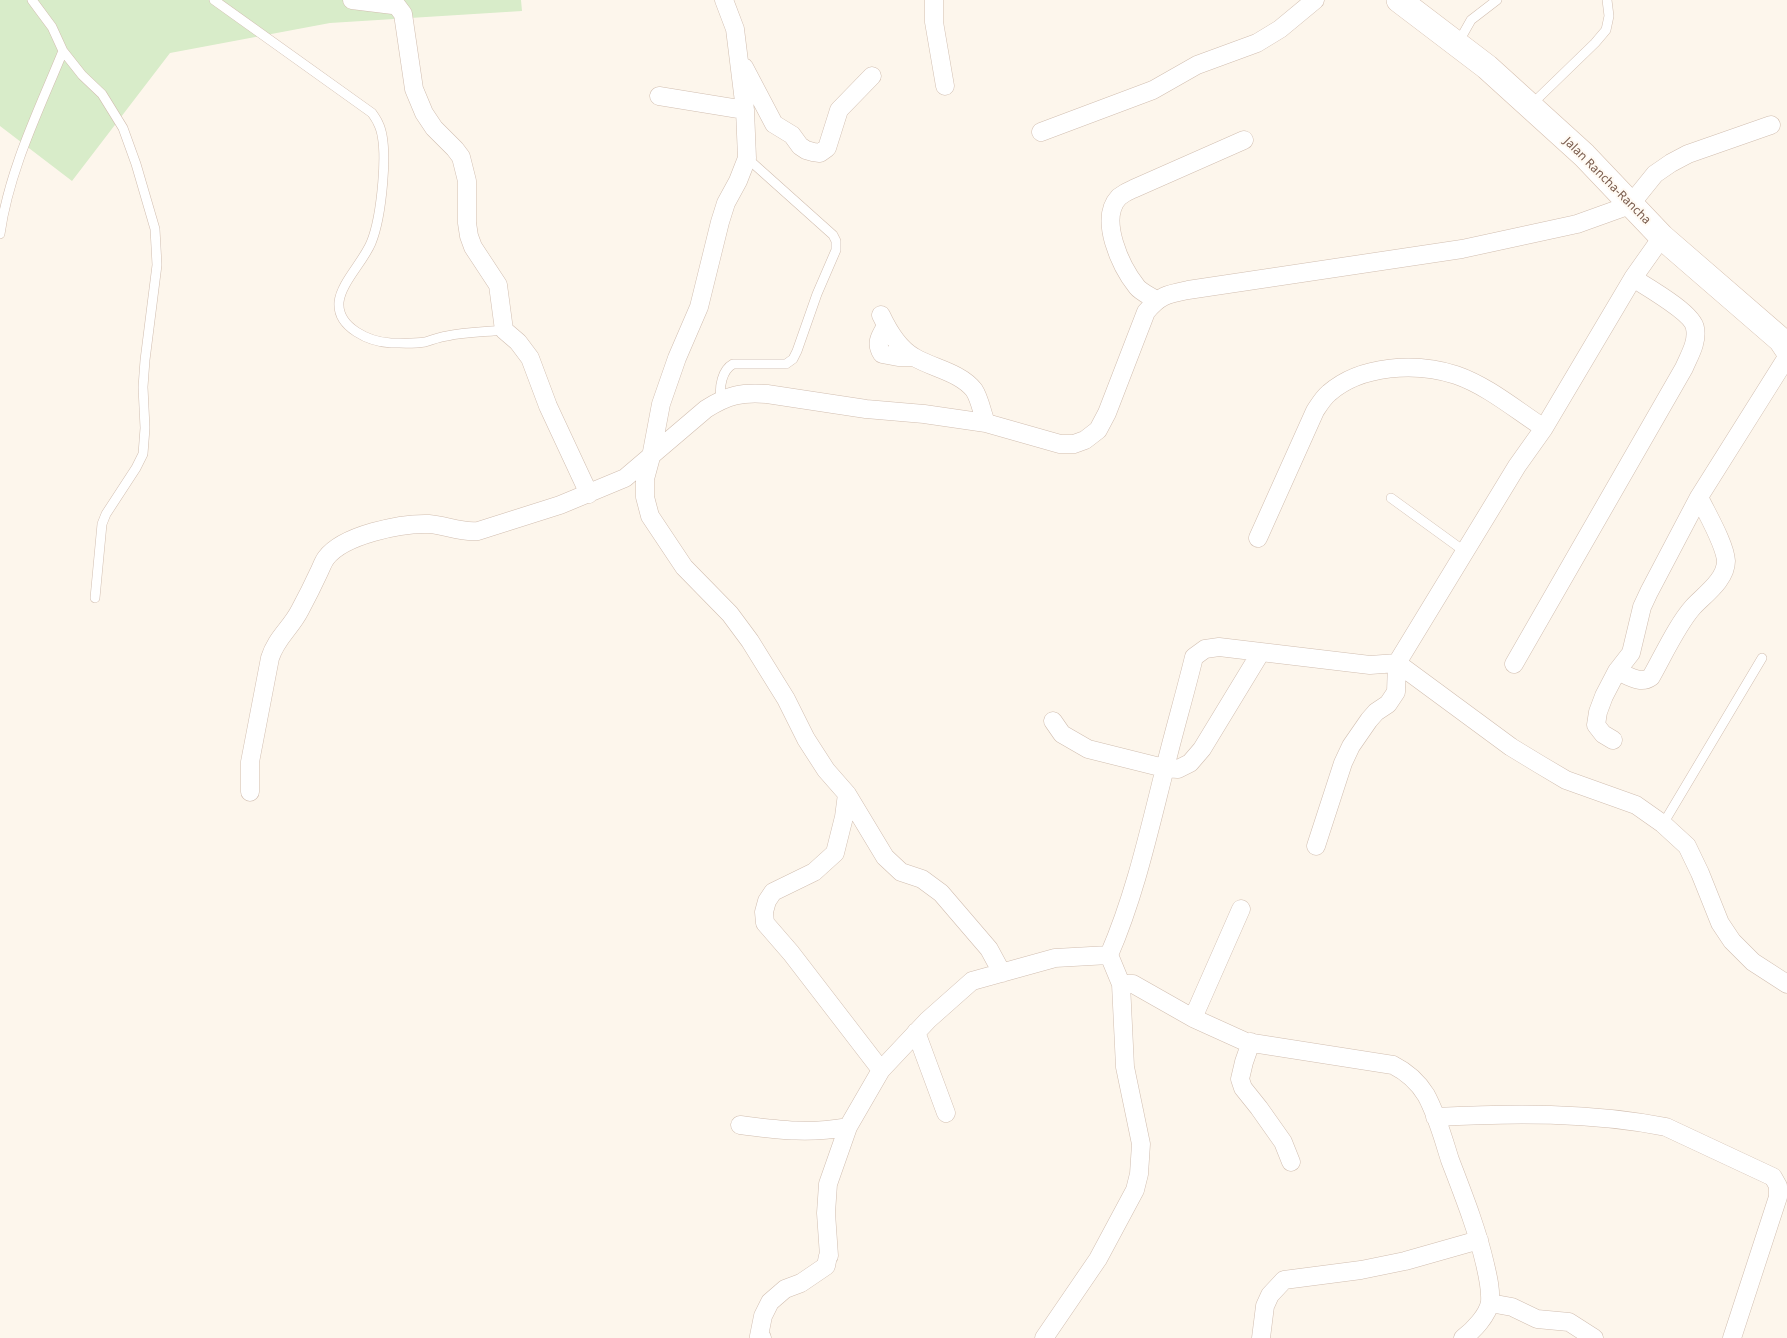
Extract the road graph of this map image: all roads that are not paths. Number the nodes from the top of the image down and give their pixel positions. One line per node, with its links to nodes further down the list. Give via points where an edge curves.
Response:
1 (32, 0): 11 (lane, via 52,27)
2 (214, 0): 28 (lane, via 372,114 379,123 384,153 378,215 372,242 341,292 341,315 348,325 371,339 388,343 423,342)
3 (352, 0): 28 (street, via 398,6 403,14 414,89 434,128 461,157 467,181 469,236 498,284)
4 (724, 0): 12 (street)
5 (934, 0): 14 (street, via 934,22)
6 (1315, 0): 19 (street, via 1257,43 1197,65 1153,90)
7 (1400, 0): 10 (main road, Jalan Rancha-Rancha)
8 (1497, 0): 10 (lane, via 1471,20)
9 (1607, 0): 16 (lane, via 1609,16 1606,30)
10 (1457, 45): 16 (main road, Jalan Rancha-Rancha, via 1487,67)
11 (62, 51): 23 (lane, via 16,169); 39 (lane, via 102,94 123,128 147,197 156,242 157,265 143,378 144,448 136,468 102,524)
12 (739, 58): 13 (street, via 774,124 792,135 800,146 813,152 824,152 839,110); 17 (street)
13 (872, 76)
14 (945, 86)
15 (659, 96): 17 (street)
16 (1529, 107): 22 (main road, Jalan Rancha-Rancha, via 1584,155)
17 (745, 110): 21 (street)
18 (1771, 125): 22 (street, via 1671,163 1655,174)
19 (1041, 132)
20 (1244, 140): 26 (street, via 1132,189 1112,208 1113,240 1126,270 1138,288)
21 (747, 158): 30 (lane, via 833,235 836,250 793,359 786,364 729,366 722,379); 33 (street, via 726,203 699,307 661,404)
22 (1630, 205): 24 (main road, Jalan Rancha-Rancha); 26 (street, via 1577,224 1462,249 1188,290)
23 (0, 234)
24 (1662, 237): 25 (street); 29 (main road, Jalan Rancha-Rancha)
25 (1633, 278): 32 (street); 43 (street, via 1687,315 1696,327 1695,342 1684,368)
26 (1156, 300): 31 (street, via 1146,312 1107,413 1098,430 1085,440 1060,444)
27 (884, 321): 31 (street, via 878,344 882,354 913,357 964,381 974,390)
28 (504, 330): 34 (street, via 530,358 548,406)
29 (1785, 344): 36 (street)
30 (721, 399): 31 (street, via 735,394 767,394); 33 (street)
31 (986, 422)
32 (1544, 428): 37 (street, via 1479,386 1436,370 1401,368 1347,380 1328,394 1315,411); 38 (street, via 1516,466)
33 (651, 456): 34 (street, via 625,478); 49 (street, via 645,479 650,516 684,567 730,614 750,641 806,739)
34 (589, 494): 48 (street, via 478,531 416,524 350,540 335,548 325,559 296,620 274,646 250,762)
35 (1391, 498): 38 (lane)
36 (1699, 498): 44 (street, via 1642,607 1631,653); 44 (street, via 1723,550 1726,562 1723,573 1691,609 1651,677 1640,681)
37 (1258, 538)
38 (1464, 551): 42 (street)
39 (95, 598)
40 (1261, 652): 42 (street, via 1370,665); 47 (street, via 1202,749 1190,763 1178,769); 47 (street, via 1218,647 1194,657)
41 (1762, 658): 50 (lane)
42 (1397, 663): 50 (street, via 1539,764 1566,780 1636,805); 51 (street, via 1396,692 1388,704 1368,720 1351,746)
43 (1514, 664)
44 (1617, 671): 46 (street, via 1604,696 1596,725)
45 (1052, 721): 47 (street, via 1062,734 1088,749)
46 (1612, 740)
47 (1164, 768): 53 (street, via 1150,829)
48 (250, 792)
49 (847, 794): 54 (street, via 885,857 901,872 922,879 940,893 989,949); 60 (street, via 835,853 814,872 773,892 764,912 766,923)
50 (1663, 824): 56 (street, via 1687,846 1720,923 1732,942 1753,962)
51 (1316, 846)
52 (1241, 909): 57 (street)
53 (1109, 955): 54 (street, via 1055,958); 55 (street)
54 (1002, 973): 58 (street, via 972,982)
55 (1121, 984): 57 (street, via 1133,984); 69 (street, via 1127,1081 1141,1144 1139,1174 1135,1190 1098,1259)
56 (1787, 984)
57 (1193, 1018): 59 (street)
58 (916, 1032): 60 (street); 61 (street)
59 (1251, 1042): 62 (street, via 1393,1065 1404,1070 1417,1083); 65 (street, via 1240,1080 1242,1088 1283,1142)
60 (881, 1070): 64 (street)
61 (946, 1113)
62 (1435, 1117): 66 (street); 73 (street, via 1550,1114 1666,1127 1773,1177 1778,1186 1778,1198)
63 (740, 1125): 64 (street, via 797,1132)
64 (848, 1126): 68 (street, via 828,1184 829,1256 826,1266 802,1283 785,1289 770,1302 763,1316)
65 (1292, 1162)
66 (1479, 1240): 67 (street, via 1490,1285); 70 (street, via 1405,1261 1284,1280 1264,1306)
67 (1490, 1303): 71 (street); 72 (street, via 1512,1307 1537,1319 1569,1322)
68 (760, 1337)
69 (1044, 1338)
70 (1261, 1338)
71 (1463, 1338)
72 (1594, 1338)
73 (1732, 1338)

